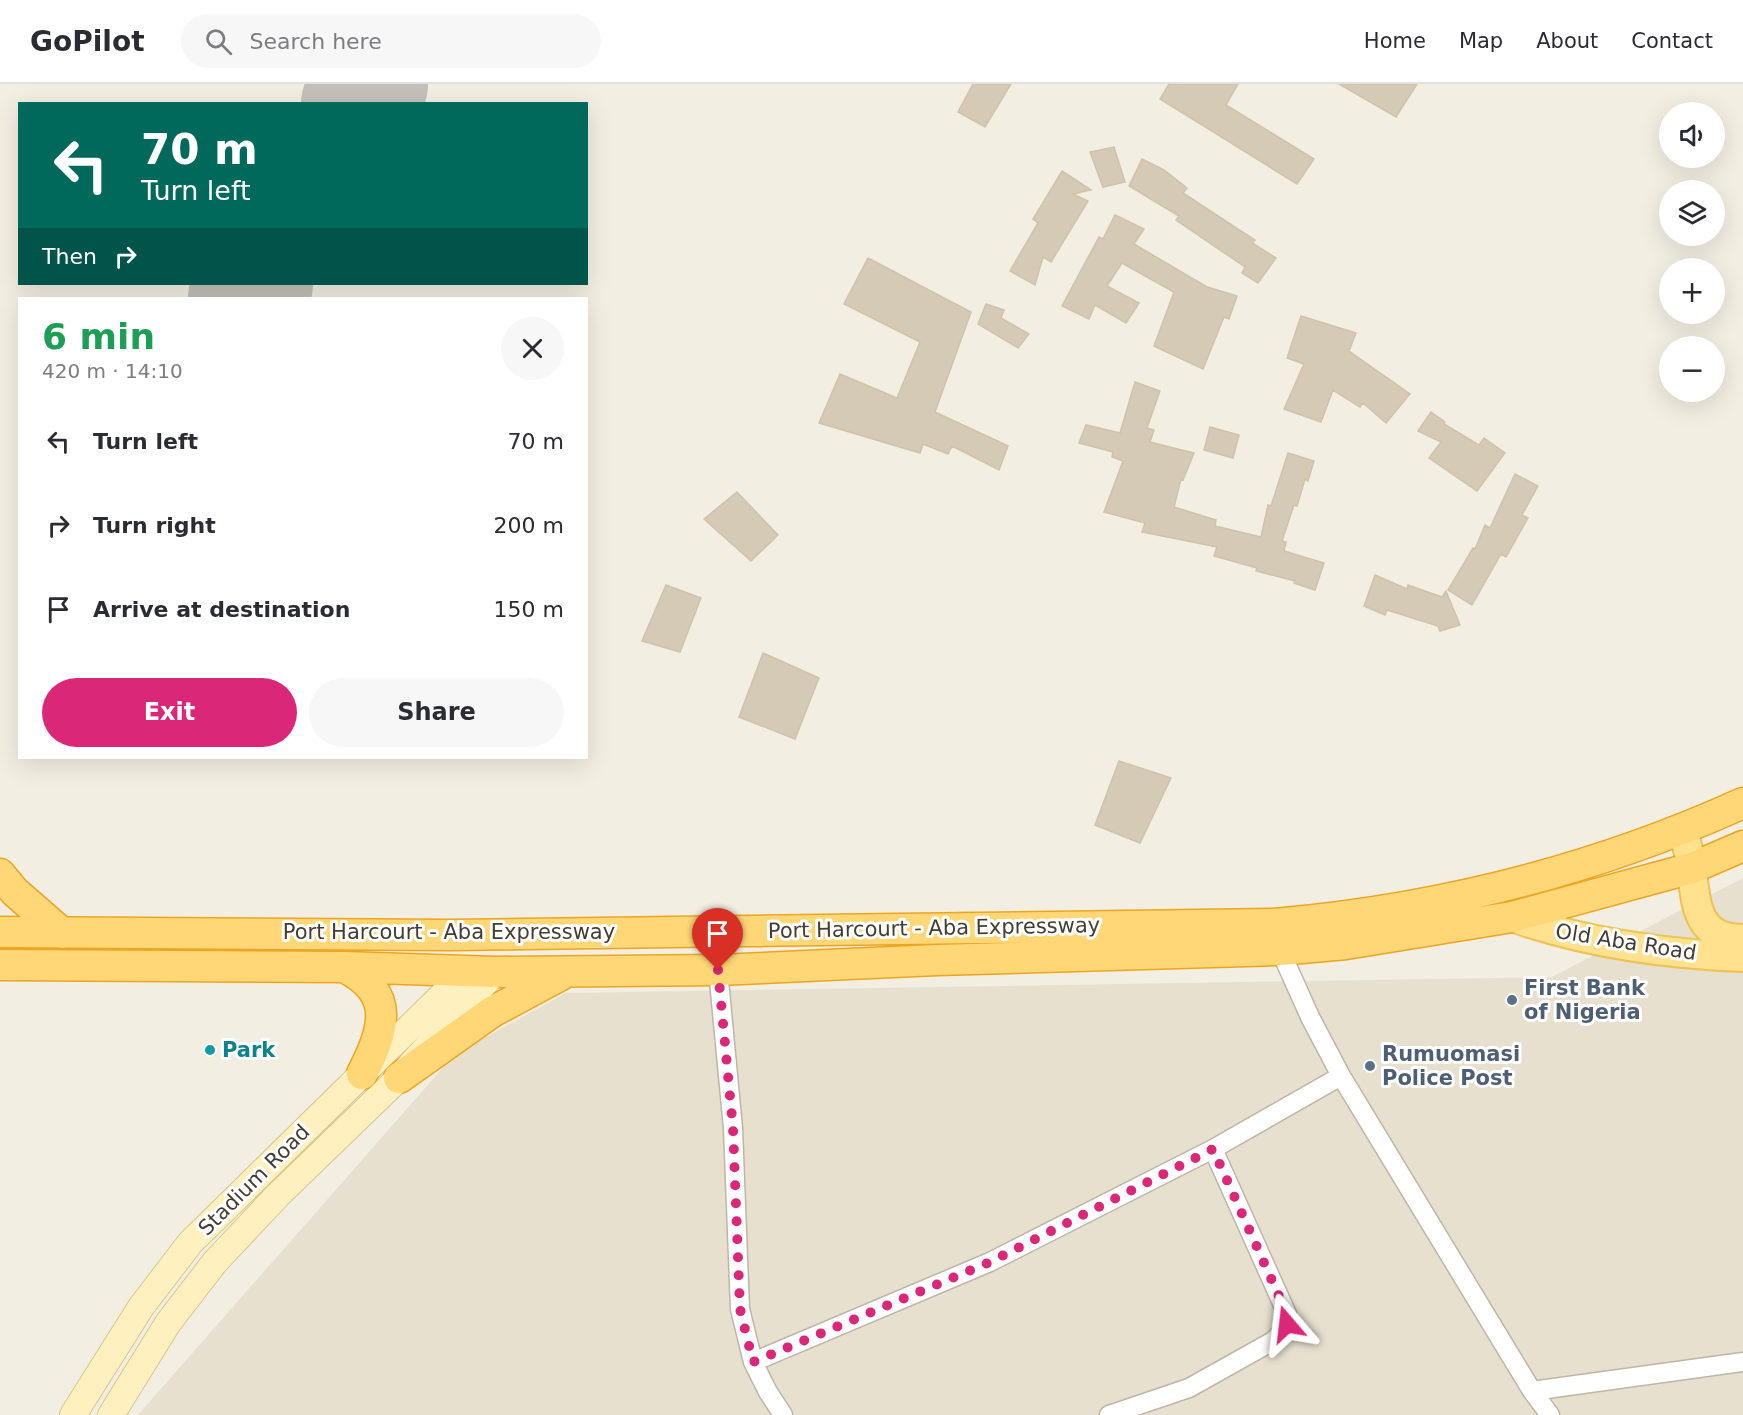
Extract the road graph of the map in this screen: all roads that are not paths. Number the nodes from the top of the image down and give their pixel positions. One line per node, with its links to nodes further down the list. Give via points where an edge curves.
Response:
1 (1743, 803): 2 (highway, Port Harcourt - Aba Expressway)
2 (1683, 830): 4 (main road, Old Aba Road); 8 (highway, Port Harcourt - Aba Expressway, via 1551,874 1474,893 1338,919 1274,924 450,935)
3 (1743, 846): 4 (highway, Port Harcourt - Aba Expressway)
4 (1692, 868): 6 (highway, Port Harcourt - Aba Expressway); 9 (main road, Old Aba Road, via 1695,904 1707,927 1724,938)
5 (0, 874): 8 (highway)
6 (1512, 917): 10 (highway, Port Harcourt - Aba Expressway, via 1346,944); 11 (main road, Old Aba Road, via 1557,933 1620,945)
7 (0, 932): 8 (highway, Port Harcourt - Aba Expressway)
8 (62, 933)
9 (1743, 939)
10 (1280, 950): 14 (highway, Port Harcourt - Aba Expressway); 18 (street)
11 (1743, 957)
12 (0, 965): 13 (highway, Port Harcourt - Aba Expressway)
13 (344, 967): 15 (highway, Port Harcourt - Aba Expressway); 17 (highway, via 367,983 382,1011 378,1041)
14 (718, 970): 16 (highway, Port Harcourt - Aba Expressway); 21 (street, via 733,1128 740,1309)
15 (481, 971): 16 (highway, Port Harcourt - Aba Expressway); 17 (main road, Stadium Road); 19 (main road, Stadium Road)
16 (569, 971): 19 (highway, via 492,1012)
17 (362, 1074): 24 (main road, Stadium Road, via 190,1243 141,1307)
18 (1341, 1076): 20 (street); 23 (street)
19 (399, 1078): 25 (main road, Stadium Road, via 278,1195 209,1270 168,1323)
20 (1213, 1149): 21 (street, via 990,1262); 27 (street, via 1287,1314 1287,1324 1273,1341 1190,1388)
21 (753, 1362): 26 (street)
22 (1743, 1362): 23 (street)
23 (1532, 1391): 28 (street)
24 (73, 1415)
25 (111, 1415)
26 (783, 1415)
27 (1109, 1415)
28 (1550, 1415)

